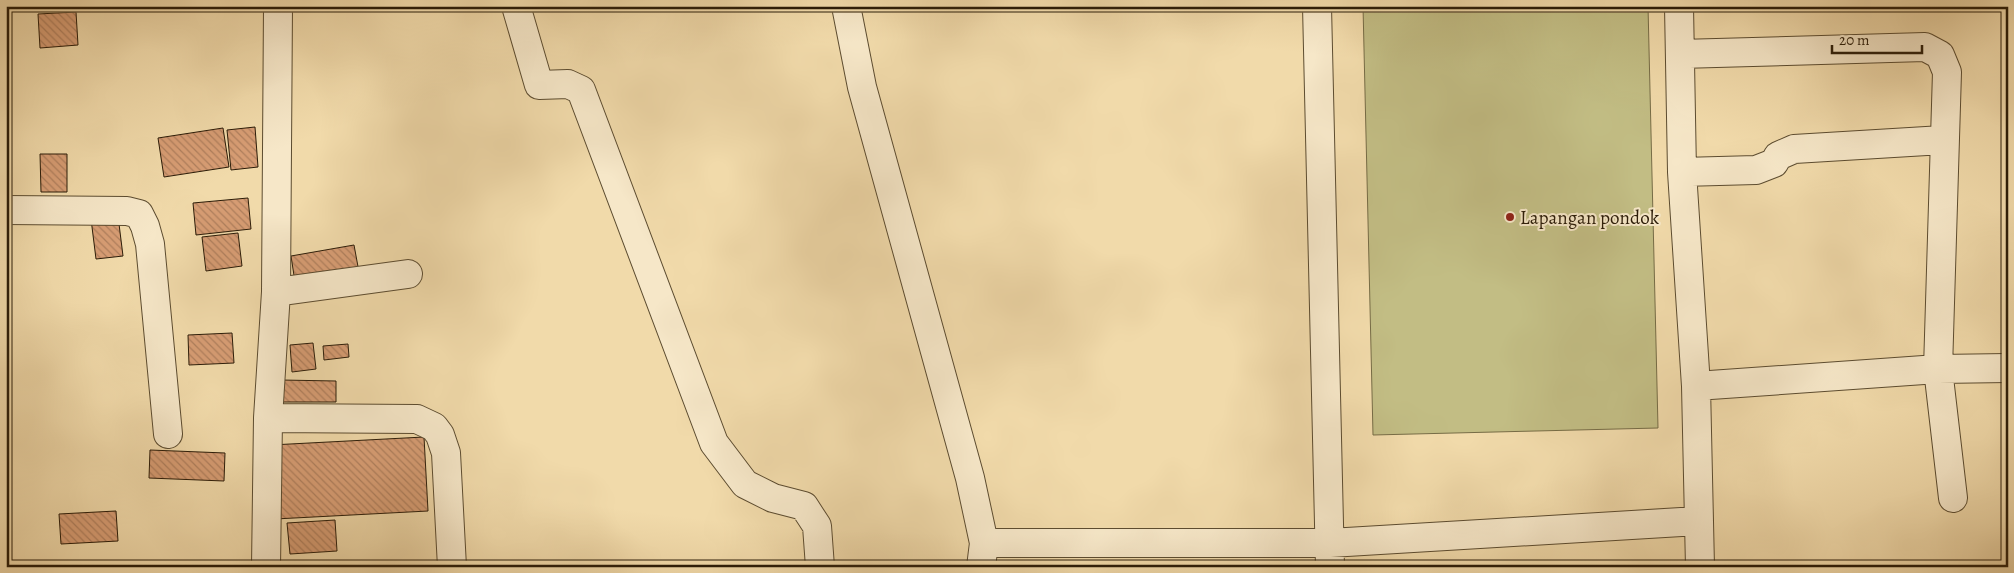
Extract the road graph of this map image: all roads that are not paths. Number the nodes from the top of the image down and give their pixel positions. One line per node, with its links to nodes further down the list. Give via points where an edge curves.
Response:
1 (278, 6): 11 (street)
2 (516, 6): 23 (street, via 539,85 568,84 581,90 714,442 746,484 773,498 804,506 817,526)
3 (846, 6): 19 (street, via 862,87 970,478)
4 (1317, 6): 20 (street)
5 (1679, 6): 6 (street)
6 (1680, 54): 7 (street, via 1925,47 1940,55 1947,72); 8 (street)
7 (1944, 140): 8 (street, via 1794,149 1778,156 1774,164 1756,170); 13 (street)
8 (1682, 172): 14 (street)
9 (6, 210): 16 (street, via 127,211 139,214 150,244)
10 (408, 274): 11 (street)
11 (276, 292): 15 (street)
12 (2008, 368): 13 (street)
13 (1938, 369): 14 (street); 17 (street)
14 (1696, 386): 18 (street)
15 (268, 418): 21 (street); 22 (street, via 417,419 434,427 446,453)
16 (168, 434)
17 (1953, 498)
18 (1698, 521): 20 (street); 24 (street)
19 (983, 555): 20 (street)
20 (1330, 555)
21 (266, 567)
22 (452, 567)
23 (820, 567)
24 (1700, 567)

